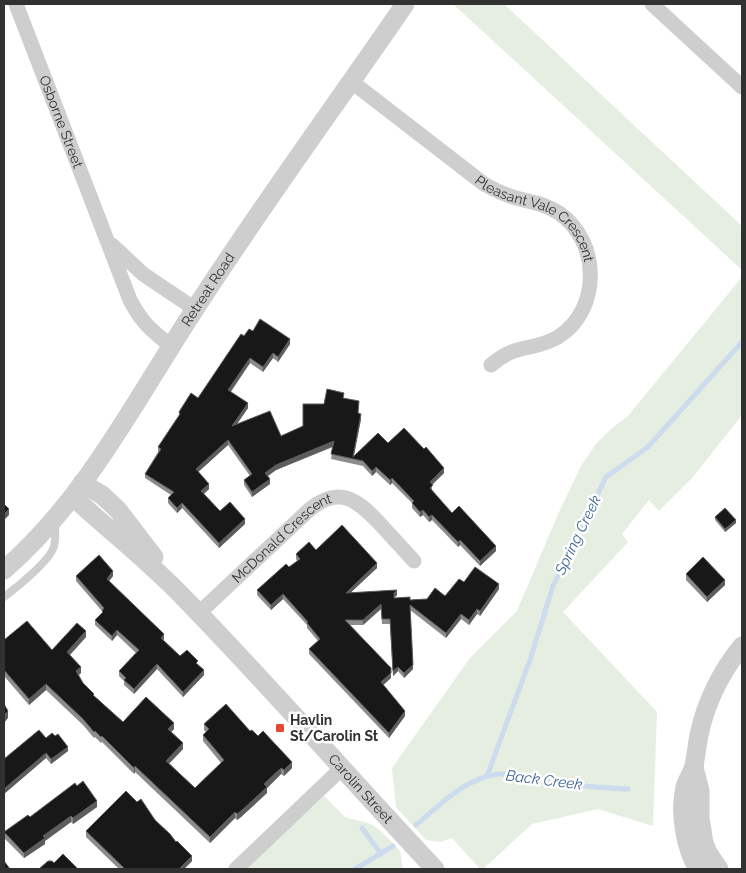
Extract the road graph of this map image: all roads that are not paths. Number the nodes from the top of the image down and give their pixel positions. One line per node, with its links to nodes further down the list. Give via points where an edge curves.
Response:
1 (16, 4): 6 (street, Osborne Street)
2 (405, 4): 4 (street, Retreat Road)
3 (652, 4): 5 (street)
4 (352, 82): 7 (street, Retreat Road); 9 (street, Pleasant Vale Crescent, via 484,184 506,195 559,212 584,244 590,268 589,292 576,320 550,341 514,351)
5 (742, 86)
6 (108, 241): 7 (street, Osborne Street, via 143,274); 8 (street, Osborne Street, via 138,315 148,328)
7 (195, 309): 8 (street, Retreat Road)
8 (172, 346): 10 (street, Retreat Road)
9 (491, 365)
10 (78, 490): 11 (street, Retreat Road); 15 (street, Carolin Street, via 104,526)
11 (55, 520): 13 (street, Retreat Road); 14 (lane, via 55,545 51,553)
12 (414, 561): 15 (street, McDonald Crescent, via 358,503 332,498 309,510)
13 (4, 570)
14 (4, 597)
15 (198, 613): 18 (street, Carolin Street)
16 (742, 646): 17 (street, via 711,697 699,734)
17 (694, 767): 21 (street, via 685,787 684,825 689,850); 22 (street, via 700,791 704,843)
18 (342, 768): 19 (street); 20 (street, Carolin Street)
19 (236, 869)
20 (433, 869)
21 (698, 869)
22 (719, 869)

